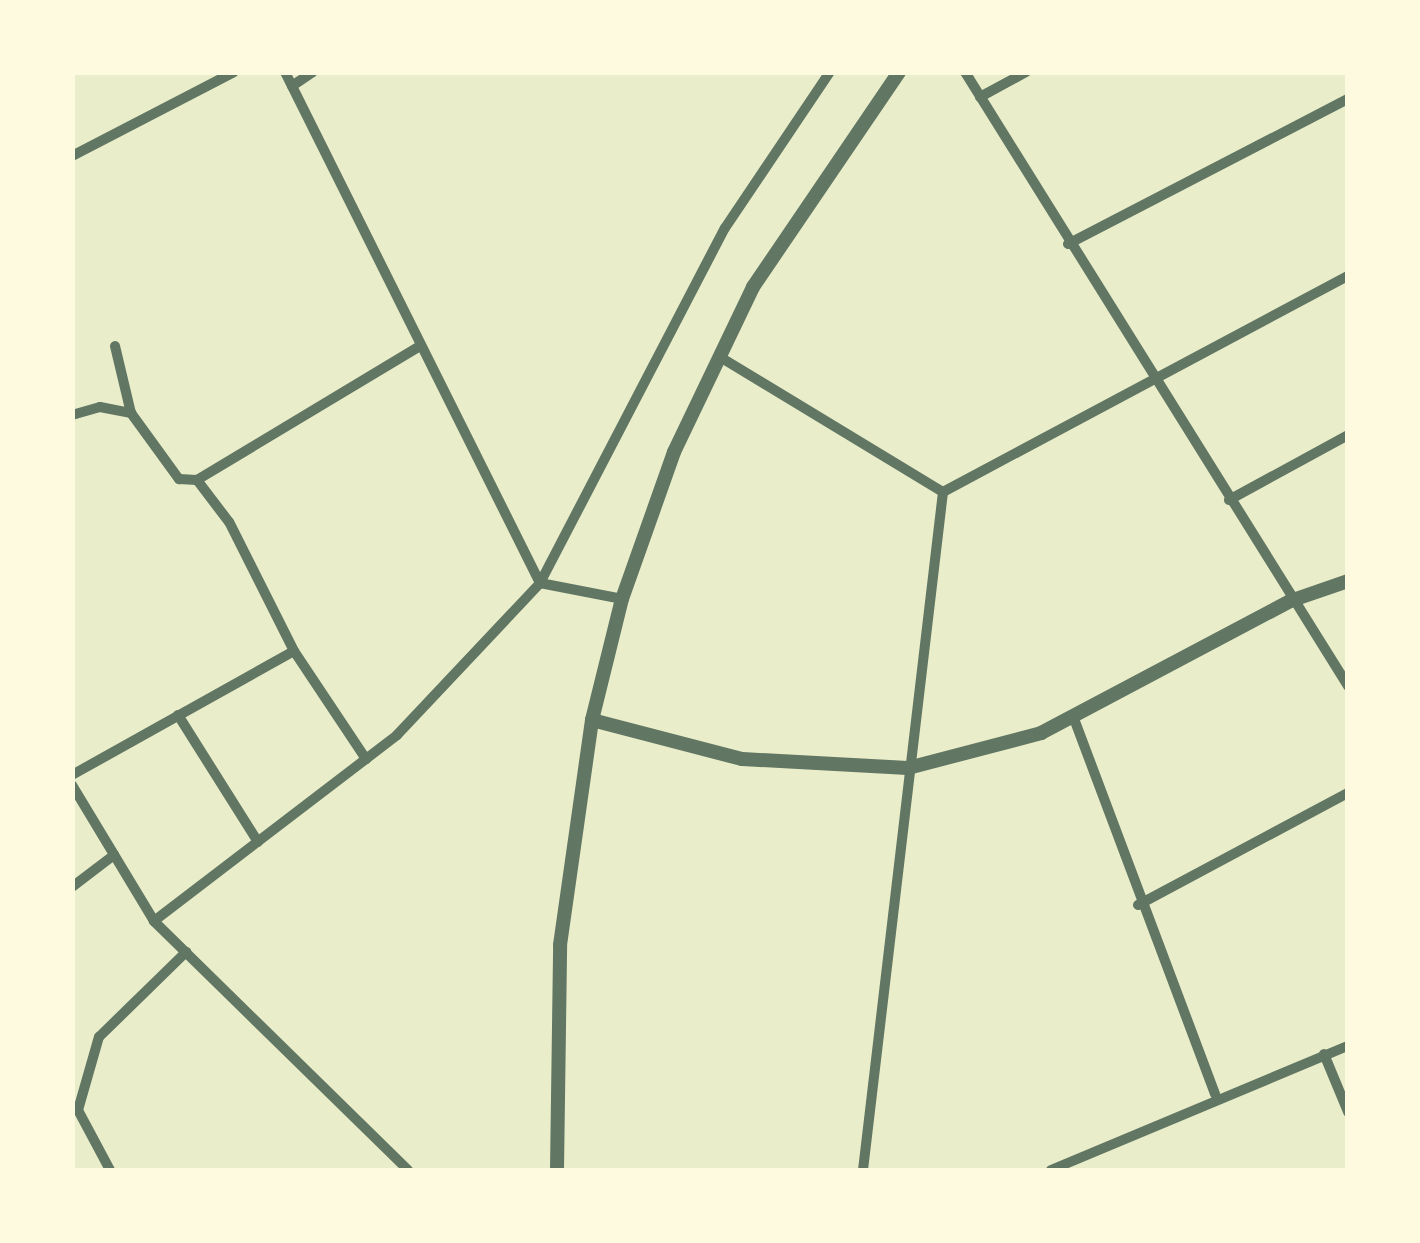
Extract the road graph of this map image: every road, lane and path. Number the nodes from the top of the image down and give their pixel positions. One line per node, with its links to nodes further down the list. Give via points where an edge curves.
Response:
1 (234, 72): 11 (street)
2 (285, 72): 8 (street)
3 (313, 72): 8 (street)
4 (830, 72): 25 (street, via 725,228)
5 (899, 72): 16 (street, via 752,287)
6 (965, 72): 9 (street)
7 (1026, 72): 9 (street)
8 (292, 86): 15 (street)
9 (980, 97): 12 (street)
10 (1348, 99): 12 (street)
11 (72, 156)
12 (1068, 244): 17 (street)
13 (1348, 276): 17 (street)
14 (115, 346): 18 (street)
15 (418, 348): 21 (street); 25 (street)
16 (720, 357): 22 (street); 26 (street)
17 (1152, 382): 22 (street); 23 (street)
18 (131, 413): 19 (street, via 100,406); 21 (street, via 180,479)
19 (72, 415)
20 (1348, 434): 23 (street)
21 (197, 480): 28 (street)
22 (943, 492): 34 (street)
23 (1230, 500): 27 (street)
24 (1348, 581): 27 (street)
25 (540, 583): 26 (street); 33 (street)
26 (622, 598): 32 (street)
27 (1290, 601): 29 (street); 31 (street)
28 (294, 650): 30 (street); 33 (street)
29 (1348, 686)
30 (178, 716): 35 (street); 38 (street)
31 (1072, 716): 34 (street); 41 (street)
32 (592, 720): 34 (street, via 742,759); 50 (street, via 553,1030)
33 (366, 759): 38 (street)
34 (908, 768): 51 (street)
35 (72, 775)
36 (72, 786): 39 (street)
37 (1348, 792): 41 (street)
38 (258, 842): 42 (street)
39 (114, 855): 40 (street); 42 (street)
40 (72, 887)
41 (1138, 905): 46 (street)
42 (154, 921): 43 (street)
43 (186, 952): 48 (street, via 98,1037 78,1110); 49 (street)
44 (1348, 1046): 45 (street)
45 (1324, 1054): 46 (street); 47 (street)
46 (1215, 1094): 52 (street)
47 (1348, 1112)
48 (110, 1170)
49 (408, 1170)
50 (558, 1170)
51 (863, 1170)
52 (1051, 1170)

